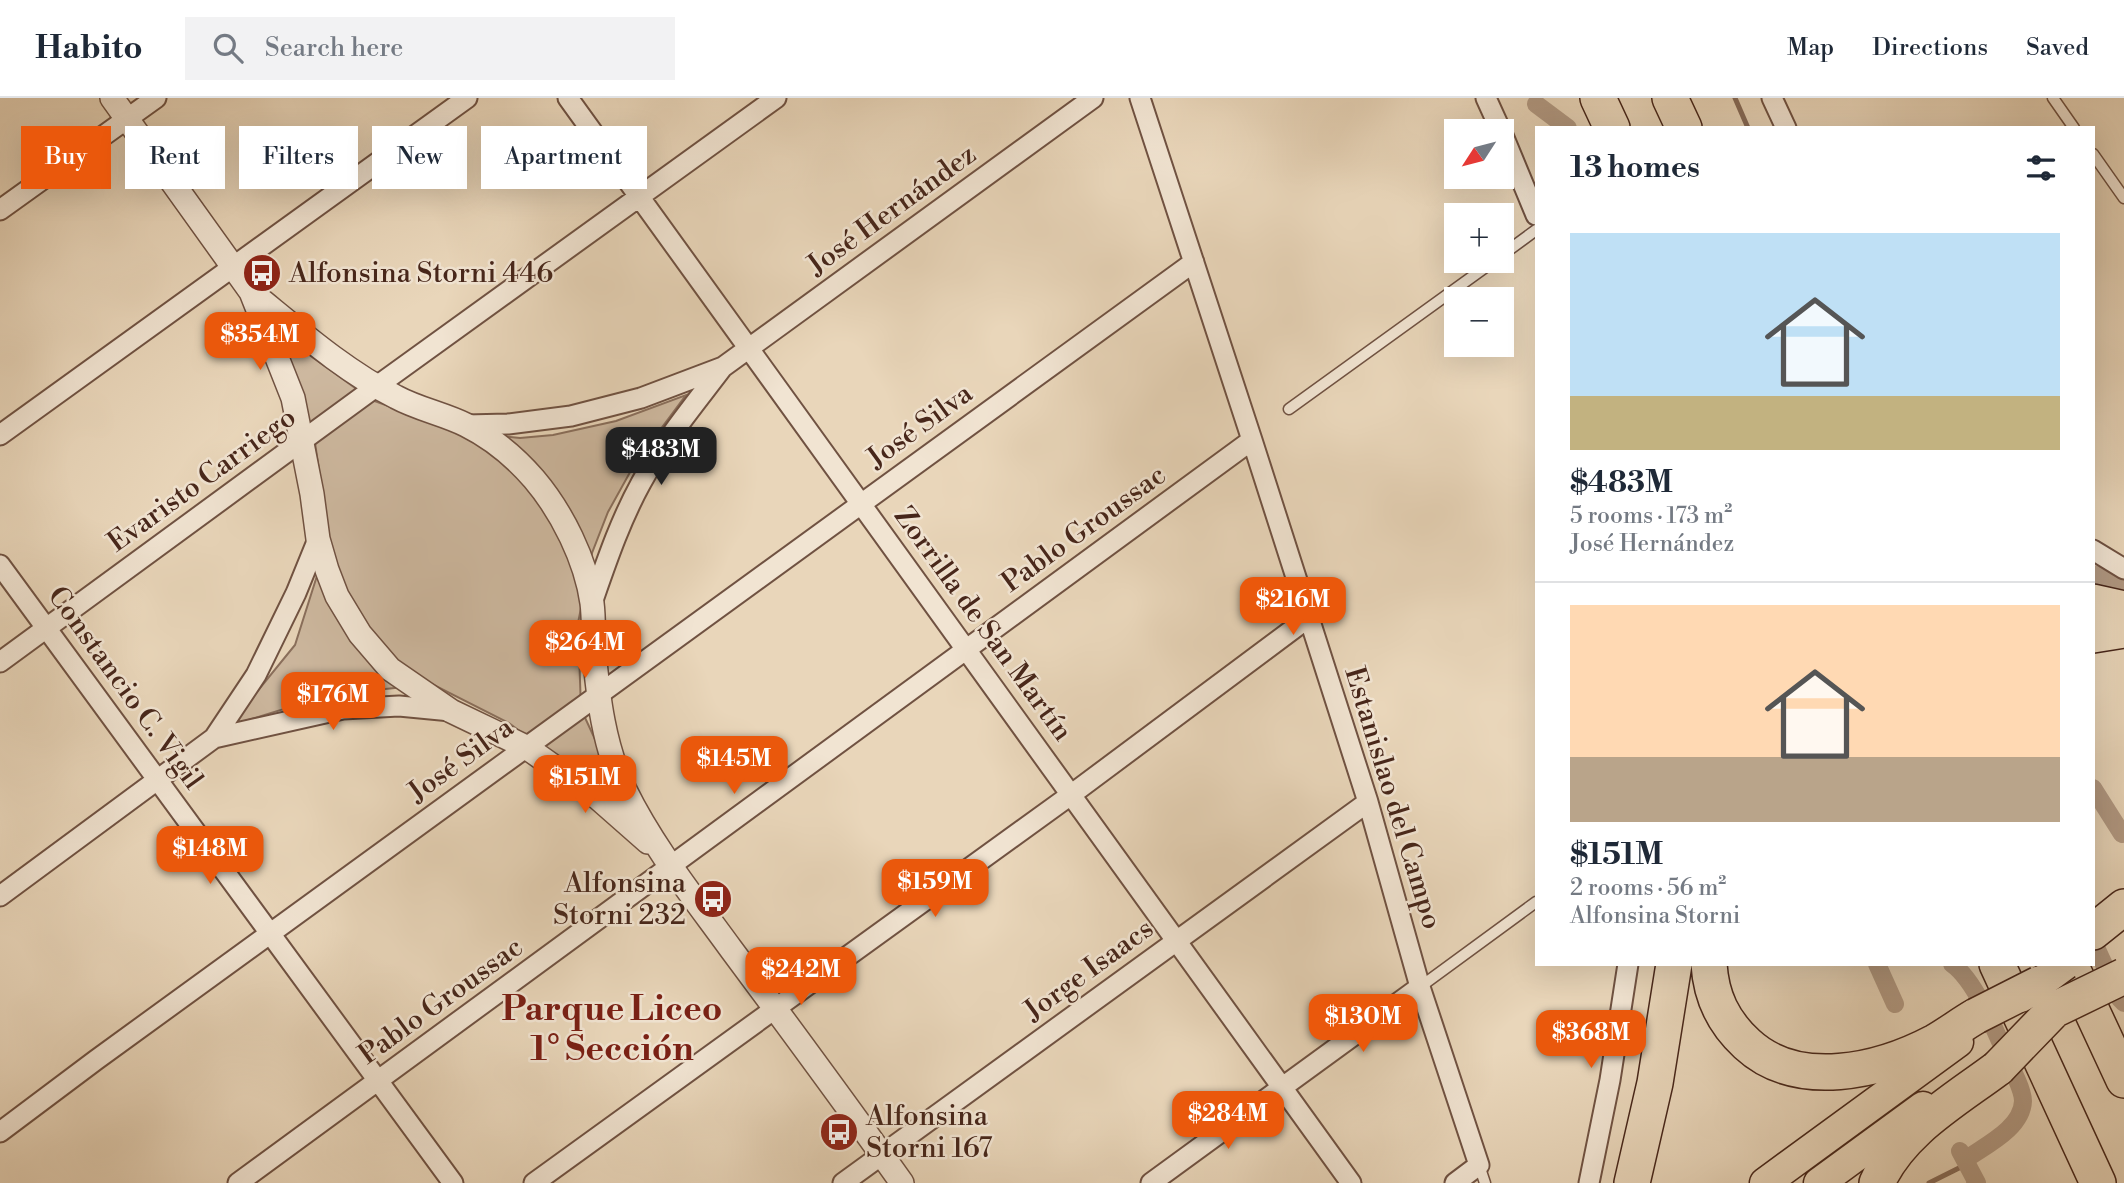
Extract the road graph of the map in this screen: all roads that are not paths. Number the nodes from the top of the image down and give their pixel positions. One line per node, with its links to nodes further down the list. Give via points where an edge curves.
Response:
1 (112, 98): 13 (street)
2 (156, 98): 13 (street)
3 (467, 98): 28 (street)
4 (568, 98): 21 (street, Zorrilla de San Martín)
5 (776, 98): 21 (street, Evaristo Carriego)
6 (1094, 98): 31 (street, José Hernández)
7 (1140, 98): 27 (street, Estanislao del Campo)
8 (1486, 98): 14 (street)
9 (1590, 98): 15 (highway)
10 (1598, 98): 16 (highway)
11 (1772, 98): 17 (street)
12 (2053, 98): 18 (lane)
13 (127, 119): 23 (street); 28 (street)
14 (1495, 119)
15 (1597, 126)
16 (1611, 126)
17 (1785, 126)
18 (2073, 126)
19 (2095, 157): 22 (lane)
20 (1514, 163): 24 (street)
21 (640, 197): 31 (street, Zorrilla de San Martín); 33 (street, Evaristo Carriego)
22 (2124, 198)
23 (0, 210)
24 (1535, 213)
25 (1535, 231): 26 (lane)
26 (1514, 246)
27 (1194, 262): 37 (street, Estanislao del Campo); 39 (street, José Silva)
28 (232, 265): 30 (street); 36 (street)
29 (1477, 273): 34 (lane)
30 (251, 292): 33 (street); 38 (street, via 293,398)
31 (749, 348): 32 (street, José Hernández); 39 (street, Zorrilla de San Martín)
32 (723, 367): 35 (street, José Hernández, via 641,398 571,416); 45 (street, José Hernández, via 640,483)
33 (377, 386): 35 (street); 38 (street, Evaristo Carriego)
34 (1289, 409)
35 (466, 425): 45 (street, via 517,460 553,505 572,540)
36 (0, 435)
37 (1252, 440): 47 (street, Estanislao del Campo); 51 (street, Pablo Groussac)
38 (303, 441): 40 (street); 48 (street, Evaristo Carriego)
39 (861, 503): 51 (street, Zorrilla de San Martín); 53 (street, José Silva)
40 (318, 539): 54 (street, via 337,596 360,634 390,669); 55 (street, via 256,675)
41 (2095, 551): 43 (street)
42 (0, 565): 48 (street, Constancio C. Vigil)
43 (2124, 569)
44 (2095, 602): 46 (highway)
45 (592, 603): 53 (street)
46 (2124, 609)
47 (1308, 618): 58 (street); 59 (street, Estanislao del Campo)
48 (46, 629): 52 (street, Evaristo Carriego); 57 (street, Constancio C. Vigil)
49 (2124, 630): 50 (highway)
50 (2095, 635)
51 (967, 650): 58 (street, Zorrilla de San Martín); 60 (street, Pablo Groussac)
52 (0, 662)
53 (598, 695): 56 (street, José Silva); 60 (street, via 625,791)
54 (451, 711): 55 (street, via 399,706 342,709); 56 (street)
55 (214, 738): 57 (street)
56 (526, 747): 60 (street, via 598,798); 63 (street, José Silva)
57 (157, 780): 61 (street); 63 (street, Constancio C. Vigil)
58 (1072, 794): 64 (street, Zorrilla de San Martín); 73 (street)
59 (1368, 802): 64 (street, Jorge Isaacs); 72 (street, Estanislao del Campo)
60 (668, 861): 73 (street); 78 (street, Pablo Groussac)
61 (0, 896)
62 (1535, 903): 72 (lane)
63 (270, 935): 78 (street, Constancio C. Vigil); 80 (street, José Silva)
64 (1178, 941): 79 (street, Zorrilla de San Martín); 81 (street, Jorge Isaacs)
65 (1628, 966): 91 (street)
66 (1674, 966): 92 (highway, via 1655,1083)
67 (1709, 966): 74 (highway, via 1716,1004 1738,1037 1770,1061 1788,1067 1825,1072 1868,1067 1892,1061)
68 (1984, 966): 71 (highway)
69 (2002, 966): 71 (highway)
70 (2122, 967): 71 (highway, bridge)
71 (2054, 986): 74 (highway, bridge); 75 (highway); 76 (highway, bridge); 77 (highway); 96 (highway, via 2046,1114); 97 (highway)
72 (1420, 987): 79 (street); 82 (street, Estanislao del Campo)
73 (776, 1009): 81 (street); 85 (street)
74 (1978, 1020): 93 (main road)
75 (2124, 1041)
76 (1996, 1062): 94 (main road); 95 (highway, via 1910,1135)
77 (2124, 1080)
78 (377, 1082): 83 (street, Pablo Groussac); 84 (street, Constancio C. Vigil)
79 (1282, 1087): 88 (street); 89 (street, Zorrilla de San Martín)
80 (0, 1132)
81 (881, 1155): 86 (street, Jorge Isaacs); 87 (street)
82 (1482, 1174): 90 (street, Estanislao del Campo)
83 (237, 1183)
84 (453, 1183)
85 (534, 1183)
86 (843, 1183)
87 (902, 1183)
88 (1151, 1183)
89 (1351, 1183)
90 (1455, 1183)
91 (1589, 1183)
92 (1632, 1183)
93 (1765, 1183)
94 (1819, 1183)
95 (1877, 1183)
96 (2074, 1183)
97 (2098, 1183)

